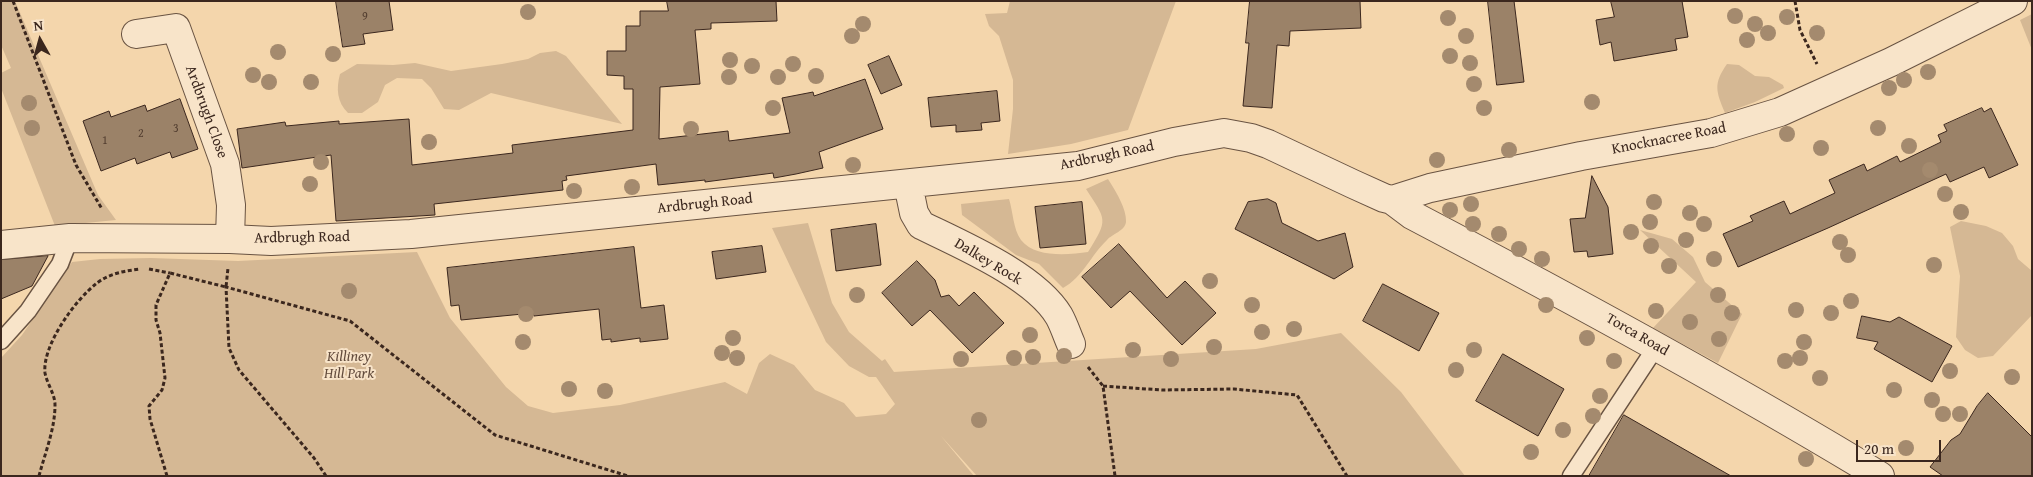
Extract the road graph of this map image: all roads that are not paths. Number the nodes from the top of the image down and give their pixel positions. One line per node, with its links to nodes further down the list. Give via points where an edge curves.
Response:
1 (2013, 1): 4 (street, Knocknacree Road, via 1780,112 1710,133 1572,158 1430,188)
2 (136, 34): 6 (street, Ardbrugh Close, via 176,28 225,164 231,205)
3 (908, 184): 4 (street, Ardbrugh Road, via 1078,166 1174,142 1224,134 1268,144); 6 (street, Ardbrugh Road, via 411,234 271,241); 9 (street, Dalkey Rock, via 914,213 921,225 1002,267 1035,290 1058,316)
4 (1392, 200): 10 (street, Torca Road, via 1412,215)
5 (70, 238): 6 (street, Ardbrugh Road); 7 (street, Ardbrugh Road); 8 (lane, via 60,264 28,311)
6 (230, 239)
7 (1, 245)
8 (1, 341)
9 (1071, 344)
10 (1656, 346): 11 (lane); 12 (street, Torca Road)
11 (1572, 476)
12 (1880, 476)

